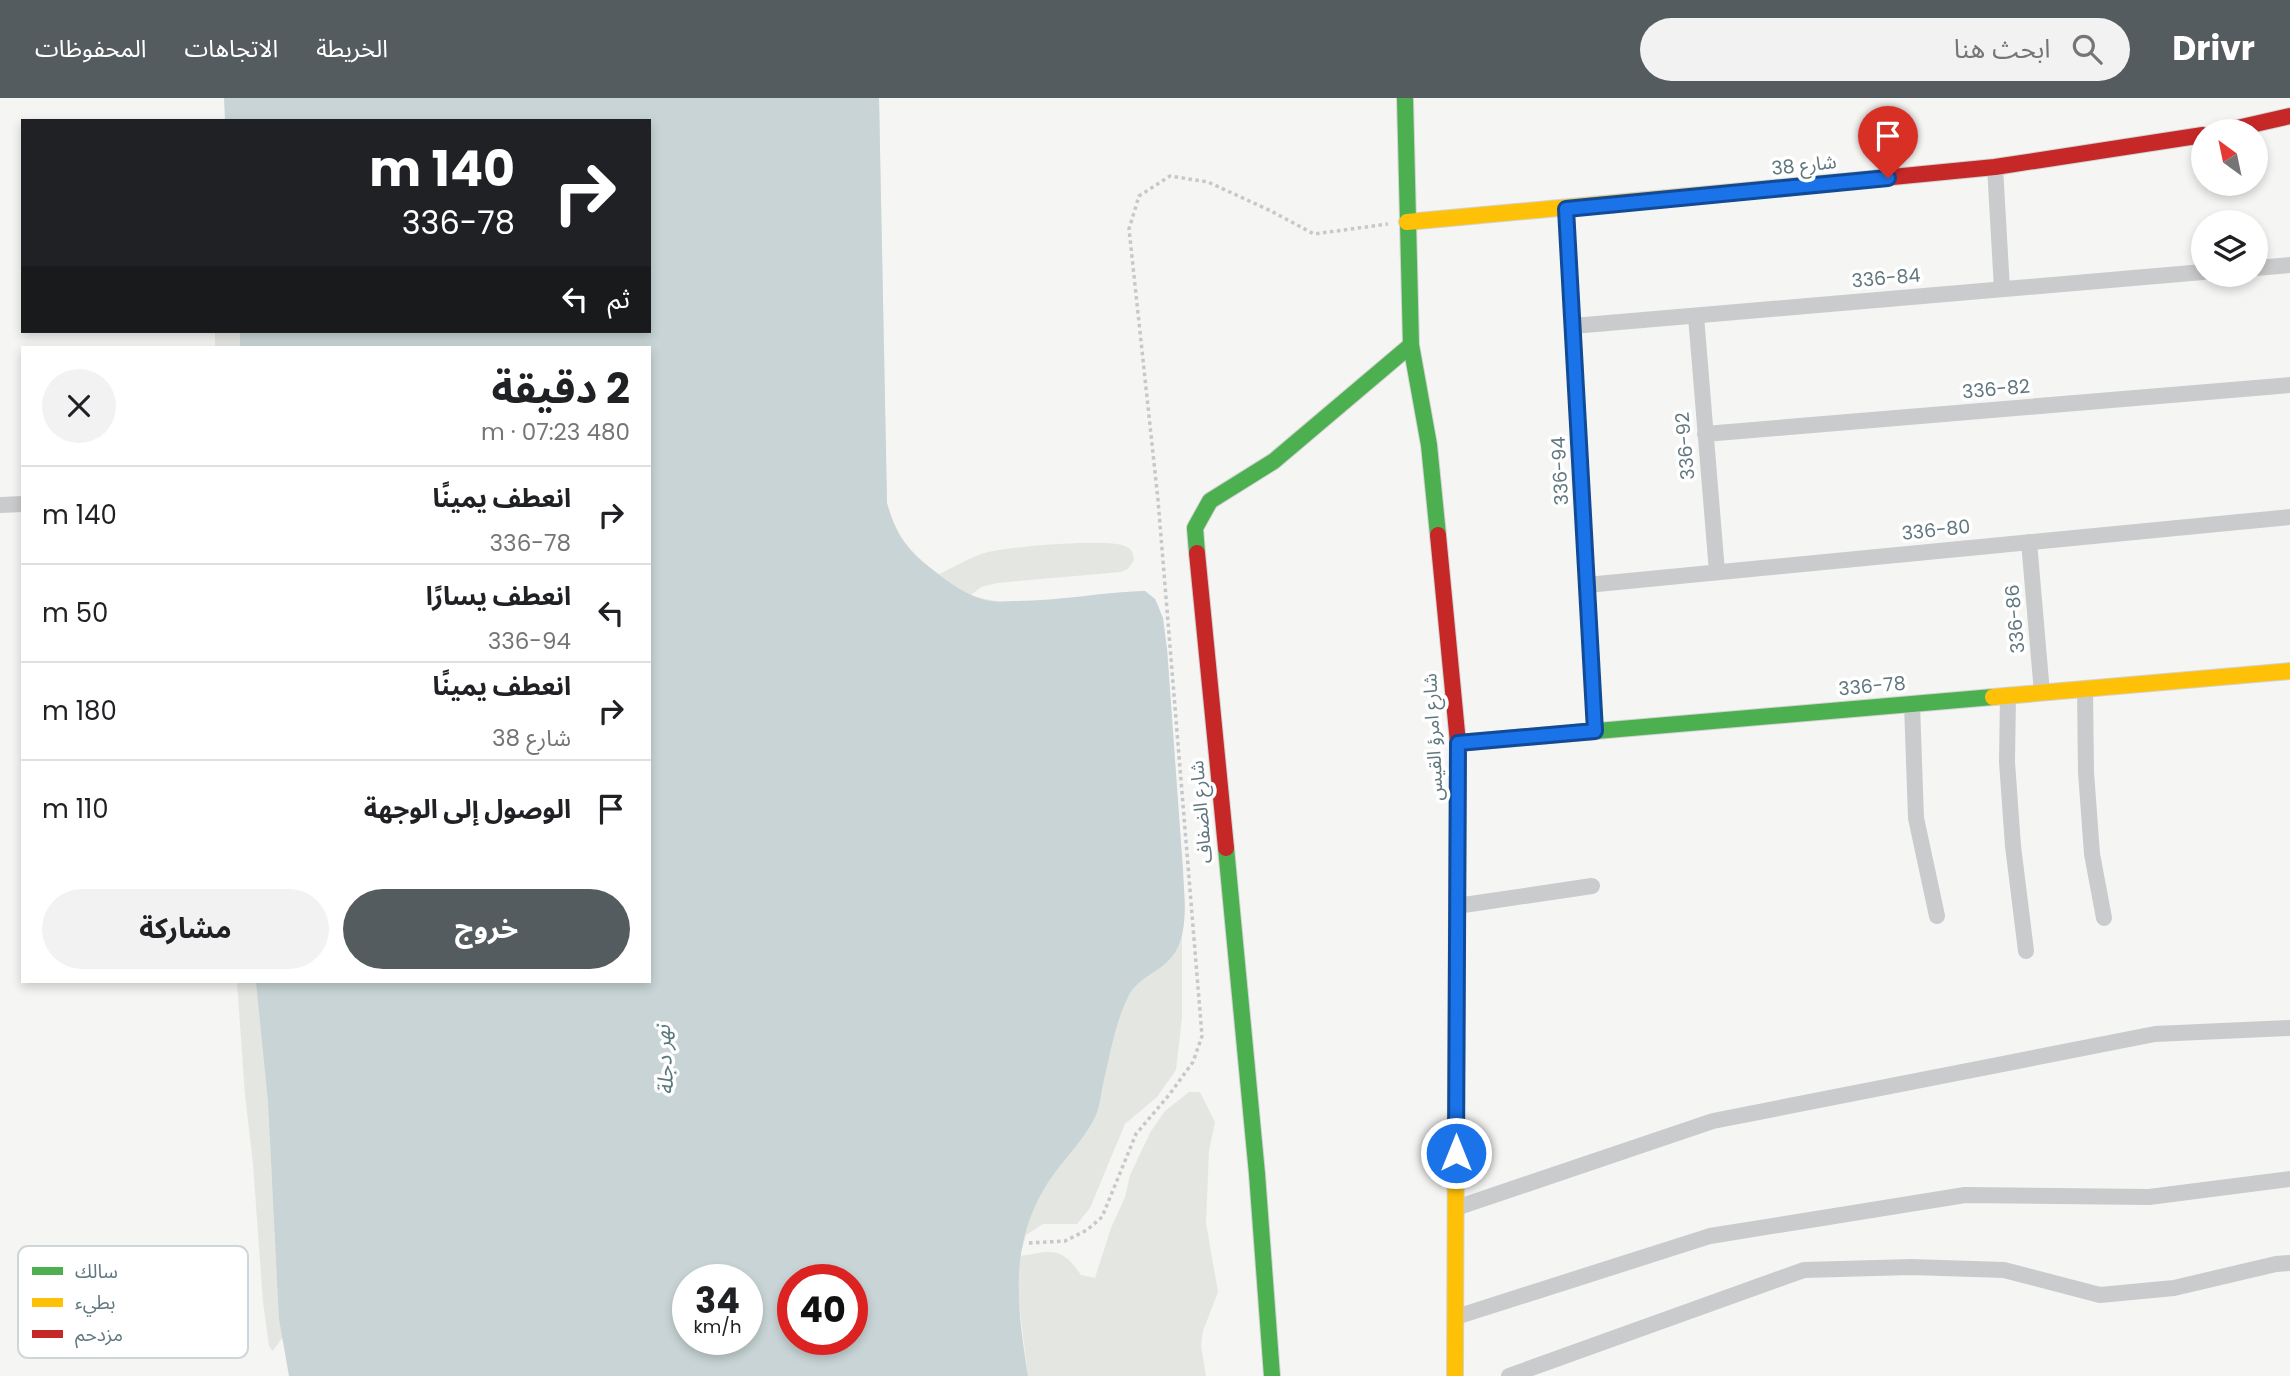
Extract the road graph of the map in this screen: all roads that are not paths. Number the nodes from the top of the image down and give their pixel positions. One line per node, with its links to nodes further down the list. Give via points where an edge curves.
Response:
1 (1405, 98): 7 (street, شارع امرؤ القيس)
2 (2290, 116): 3 (street)
3 (2268, 121)
4 (2191, 137): 5 (street, شارع 38)
5 (1995, 167): 6 (street, شارع 38); 11 (street)
6 (1566, 209): 7 (street, شارع 38); 13 (street, 336-94)
7 (1407, 222): 14 (street, شارع امرؤ القيس)
8 (2290, 265): 9 (street)
9 (2268, 267)
10 (2191, 273): 11 (street, 336-84)
11 (2002, 289): 12 (street, 336-84)
12 (1696, 316): 13 (street, 336-84); 16 (street, 336-92)
13 (1573, 326): 22 (street, 336-94)
14 (1411, 345): 29 (street, شارع امرؤ القيس, via 1429,445); 40 (street, شارع الضفاف, via 1274,461 1210,501 1195,528)
15 (2290, 385): 16 (street, 336-82)
16 (1705, 435): 21 (street, 336-92)
17 (21, 504): 18 (street)
18 (0, 505)
19 (2290, 517): 20 (street, 336-80)
20 (2029, 542): 21 (street, 336-80); 25 (street, 336-86)
21 (1717, 572): 22 (street, 336-80)
22 (1587, 585): 28 (street, 336-94)
23 (2290, 671): 24 (street, 336-78)
24 (2085, 689): 25 (street, 336-78); 33 (street, via 2091,854)
25 (2042, 693): 26 (street, 336-78)
26 (2008, 695): 27 (street, 336-78); 34 (street, via 2007,762)
27 (1912, 704): 28 (street, 336-78); 32 (street, via 1916,818)
28 (1595, 731): 29 (street, 336-78)
29 (1458, 743): 31 (street, شارع امرؤ القيس)
30 (1592, 886): 31 (street)
31 (1457, 906): 37 (street, شارع امرؤ القيس)
32 (1937, 916)
33 (2104, 918)
34 (2025, 951)
35 (2290, 1028): 37 (street, via 2154,1034 1713,1121)
36 (2290, 1179): 39 (street, via 2150,1197 1965,1195 1710,1236)
37 (1456, 1208): 39 (street, شارع امرؤ القيس)
38 (2290, 1263): 42 (street, via 2175,1288 2100,1295 2004,1270 1804,1270)
39 (1455, 1317): 41 (street, شارع امرؤ القيس)
40 (1272, 1376)
41 (1455, 1376)
42 (1509, 1376)

